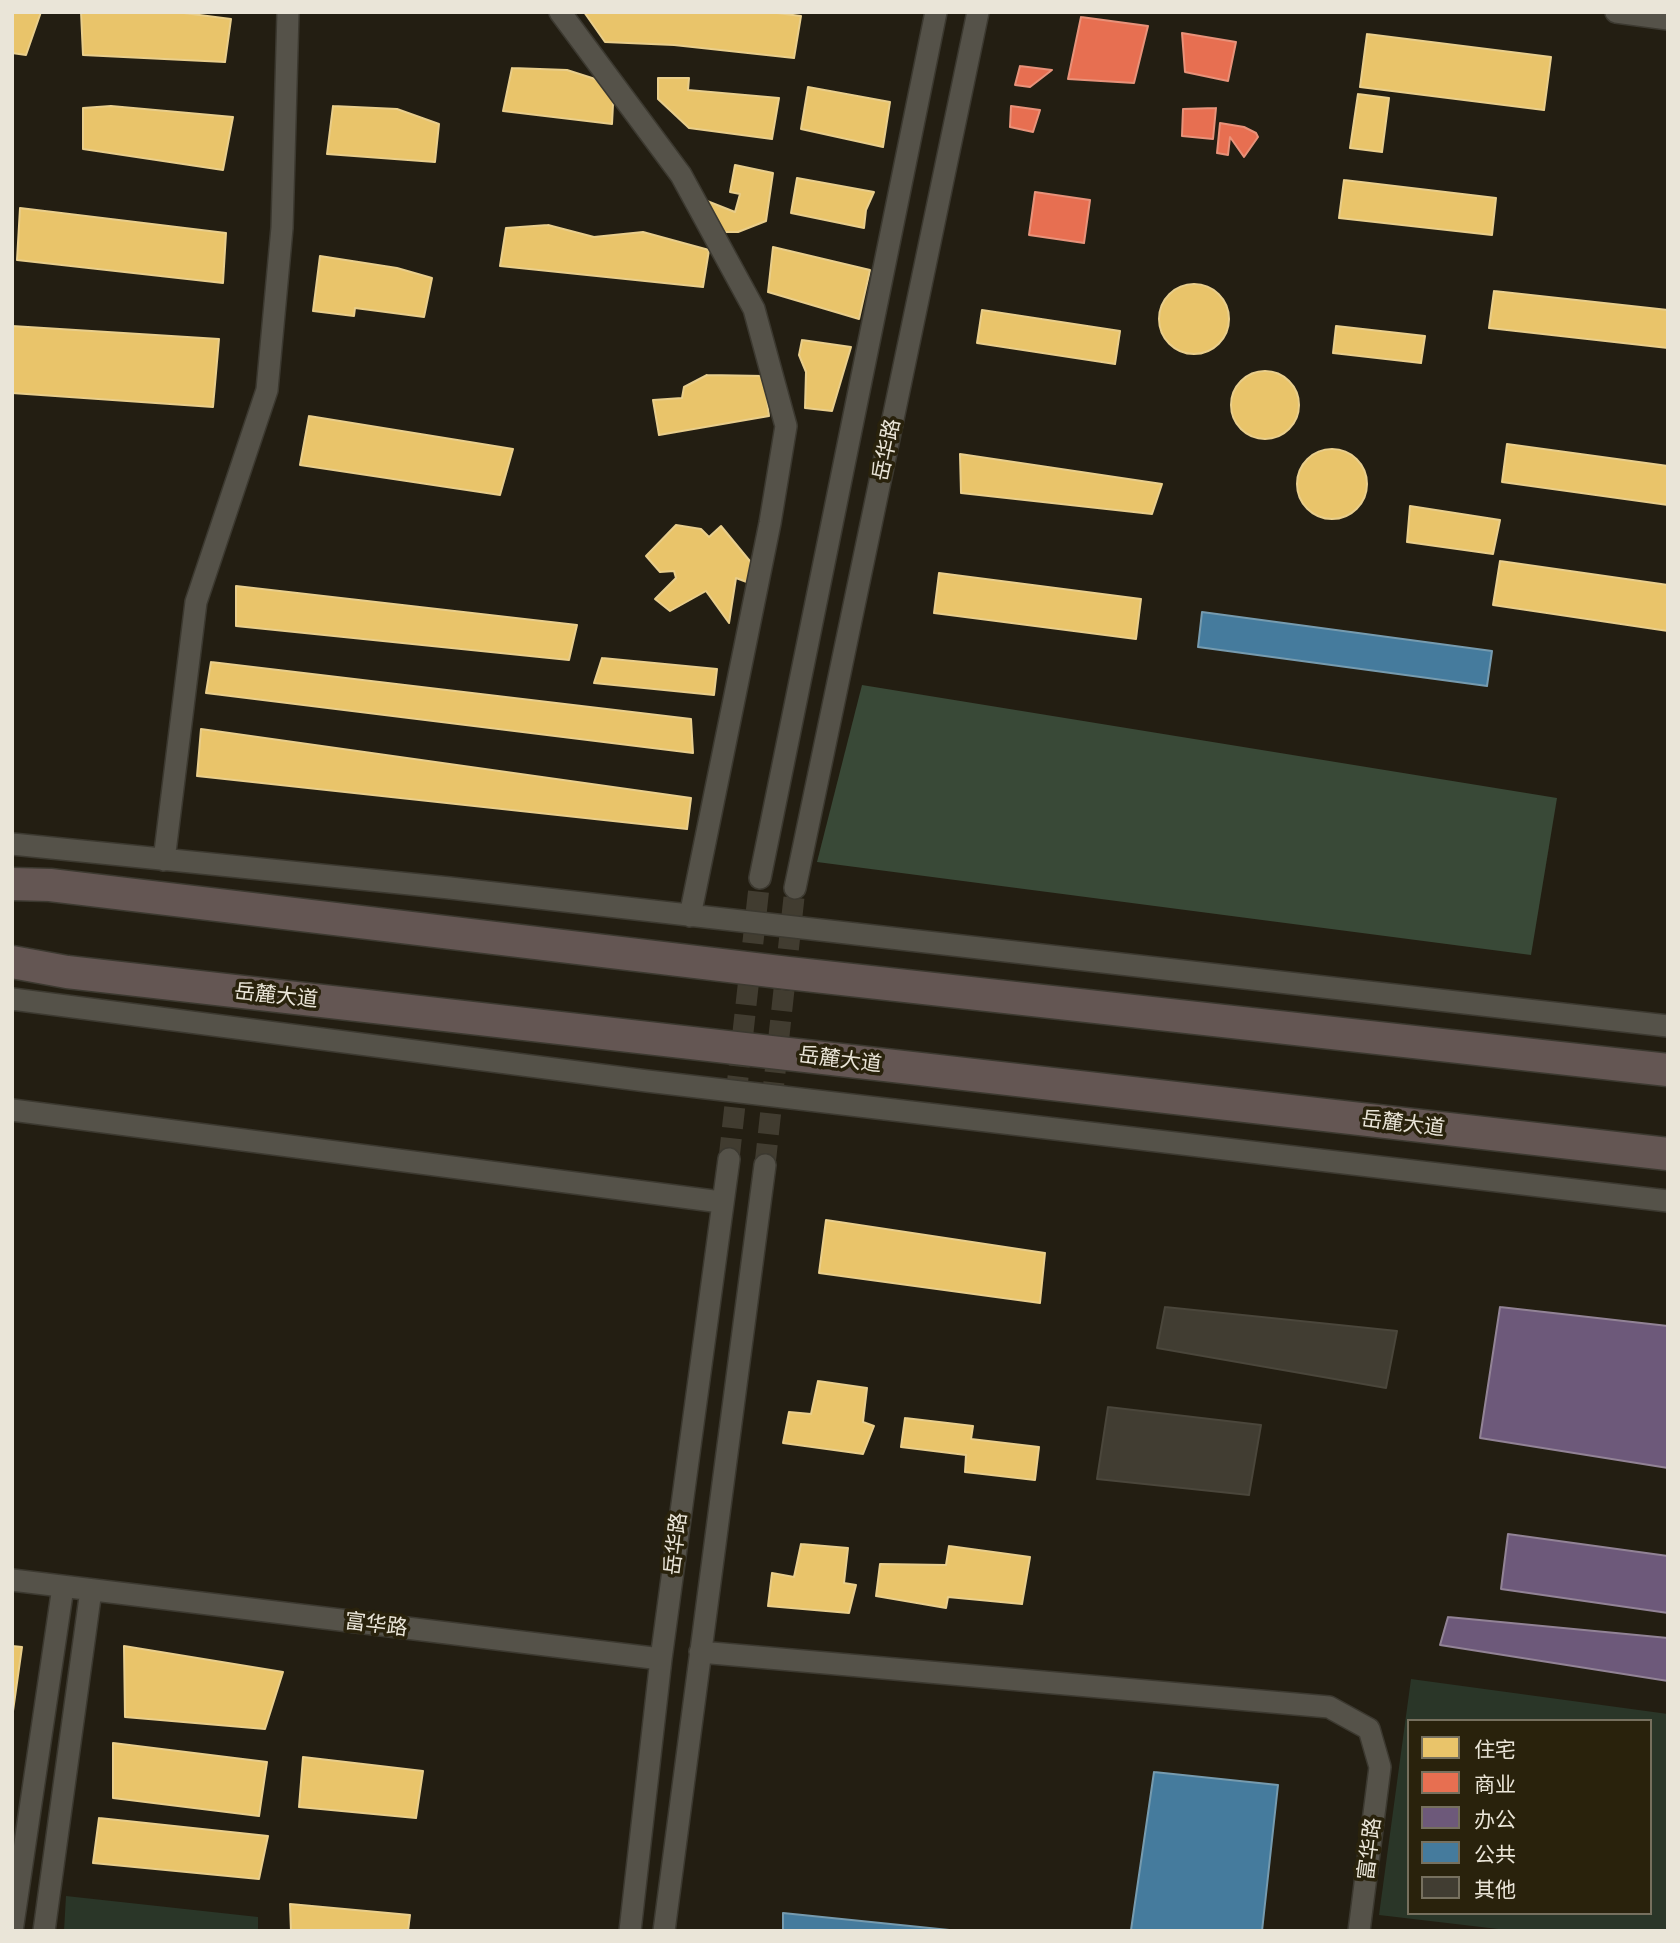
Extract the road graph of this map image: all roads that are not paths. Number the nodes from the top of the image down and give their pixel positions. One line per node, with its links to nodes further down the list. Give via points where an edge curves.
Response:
1 (288, 12): 8 (street, via 282,228 267,390 196,602)
2 (560, 12): 14 (street, via 681,175 754,309 786,426)
3 (936, 12): 10 (street, 岳华路)
4 (978, 12): 13 (street, 岳华路)
5 (1616, 12): 6 (street)
6 (1668, 19)
7 (12, 844): 8 (street)
8 (164, 859): 14 (street)
9 (12, 873): 12 (street)
10 (760, 878)
11 (12, 884): 12 (highway)
12 (50, 885): 20 (highway, via 802,975)
13 (795, 888)
14 (690, 916): 19 (street)
15 (12, 962): 16 (highway, 岳麓大道)
16 (68, 972): 17 (street); 22 (highway, 岳麓大道)
17 (12, 975)
18 (12, 999): 25 (street, via 647,1081)
19 (1668, 1027)
20 (1668, 1070)
21 (12, 1110): 26 (street)
22 (1668, 1154)
23 (729, 1159): 26 (street, 岳华路)
24 (765, 1165): 30 (street, 岳华路)
25 (1668, 1201)
26 (721, 1202): 31 (street, 岳华路)
27 (12, 1580): 28 (street, 富华路)
28 (63, 1587): 29 (street, 富华路); 32 (street)
29 (91, 1591): 31 (street, 富华路); 33 (street)
30 (700, 1652): 35 (street, 岳华路); 36 (street, 富华路, via 1329,1707 1369,1729 1380,1767)
31 (661, 1659): 34 (street, 岳华路)
32 (12, 1931)
33 (44, 1931)
34 (630, 1931)
35 (664, 1931)
36 (1359, 1931)

